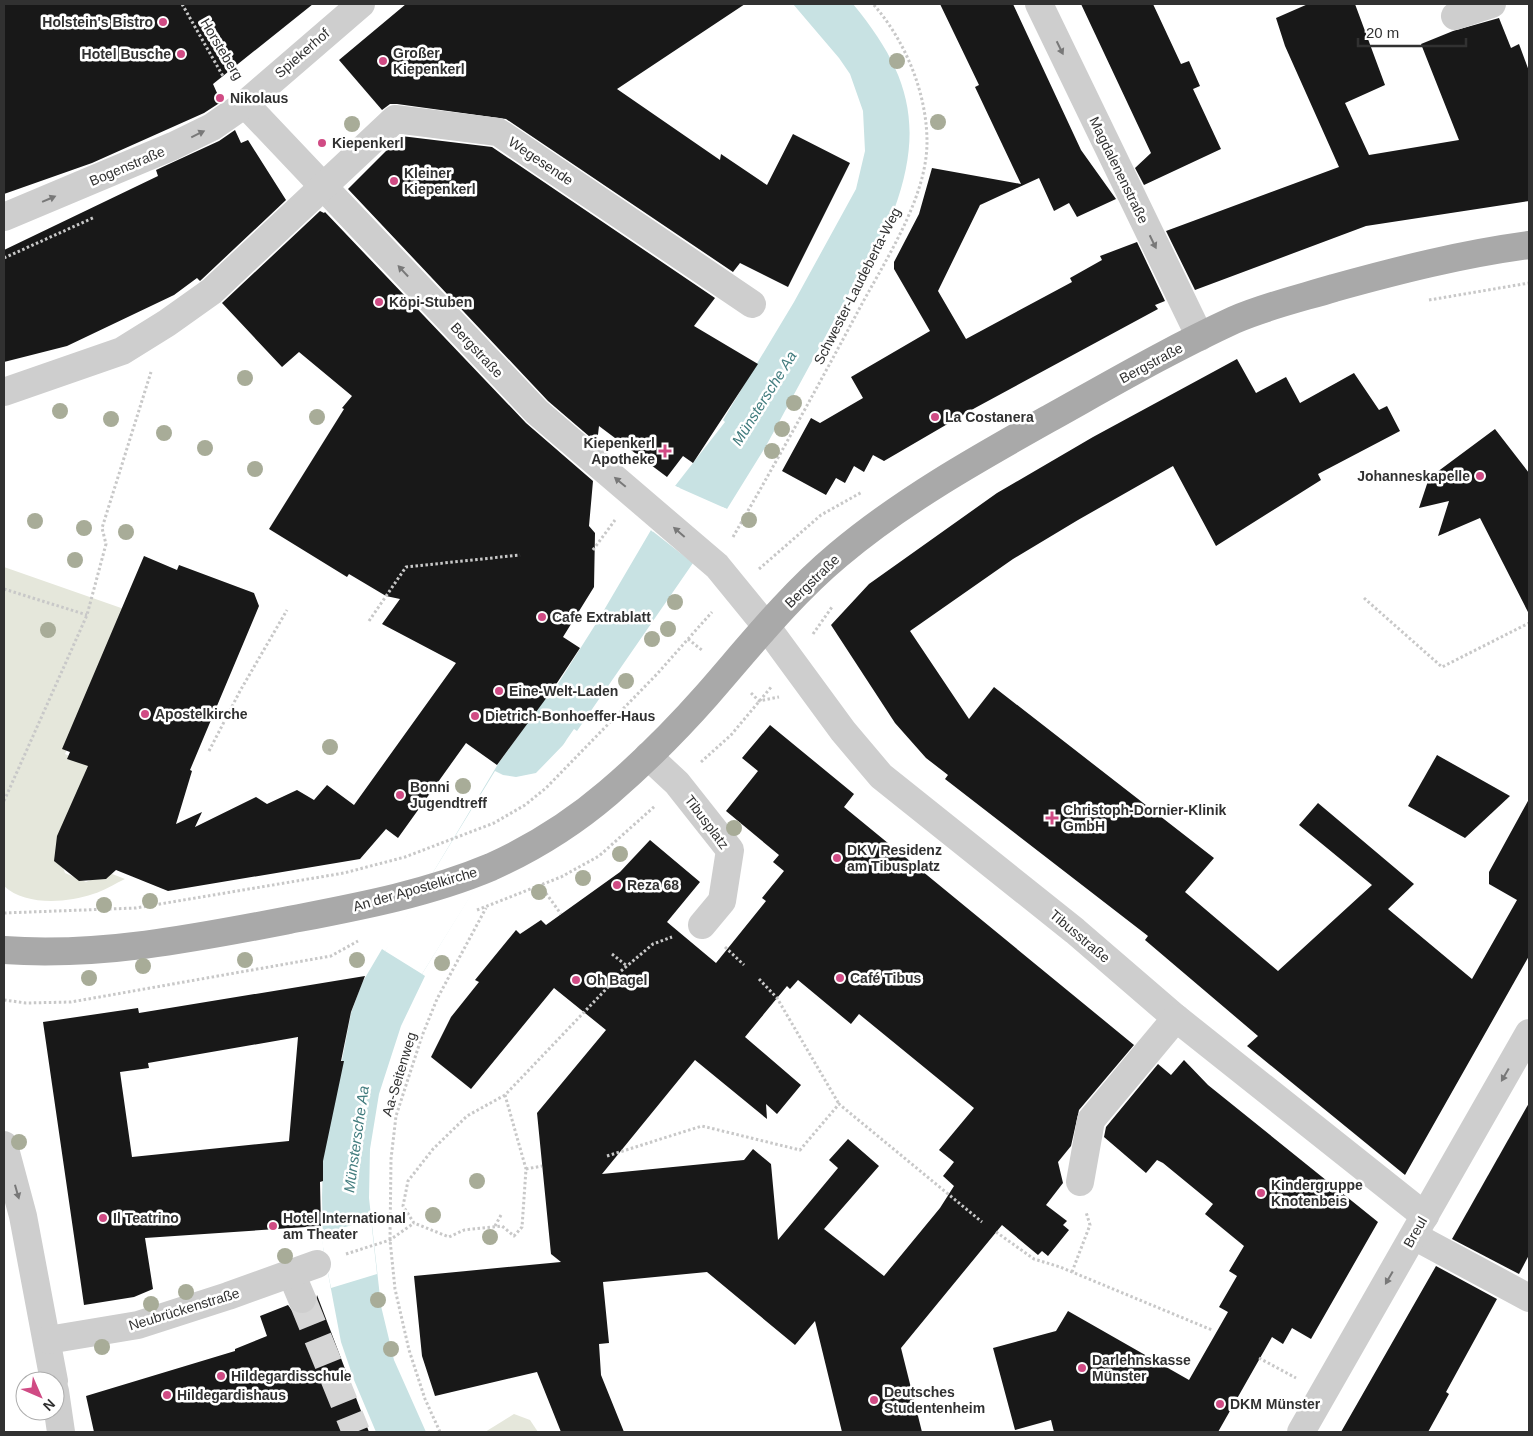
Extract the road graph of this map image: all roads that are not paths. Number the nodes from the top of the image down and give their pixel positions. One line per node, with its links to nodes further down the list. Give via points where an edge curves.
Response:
1 (361, 4): 5 (street, Spiekerhof)
2 (1039, 4): 10 (street, Magdalenenstraße, one-way to 10)
3 (1492, 4): 4 (street)
4 (1455, 16)
5 (245, 104): 6 (street, Bergstraße); 7 (street, Bogenstraße, one-way to 5, via 173,146 212,127)
6 (322, 186): 9 (street, Wegesende, via 395,119 498,132); 11 (street, Wegesende, via 212,290 167,323 122,351); 12 (street, Bergstraße, one-way to 6, via 708,558 537,412)
7 (4, 218)
8 (1529, 245): 10 (main road, Bergstraße, via 1434,261 1377,276 1239,318)
9 (752, 304)
10 (1200, 337): 12 (main road, Bergstraße, via 926,490 836,557)
11 (4, 392)
12 (766, 626): 13 (main road, An der Apostelkirche); 16 (street, Tibusstraße, via 848,738 881,776 1075,931)
13 (648, 756): 14 (street, Tibusplatz, via 678,784 730,850 722,901); 15 (main road, An der Apostelkirche, via 578,818 513,856 471,875 416,892 268,924 132,945 67,952)
14 (702, 926)
15 (4, 950)
16 (1176, 1018): 19 (street, via 1091,1120); 20 (street, Tibusstraße)
17 (1529, 1033): 20 (street, Breul, one-way to 20)
18 (4, 1145): 25 (street, one-way to 25, via 24,1216)
19 (1080, 1182)
20 (1419, 1226): 23 (street, Tibusstraße); 27 (street, Breul, one-way to 27)
21 (316, 1264): 22 (street, Neubrückenstraße)
22 (291, 1273): 24 (street); 25 (street, Neubrückenstraße, via 138,1325)
23 (1529, 1298)
24 (302, 1300)
25 (48, 1340): 26 (street)
26 (53, 1371)
27 (1301, 1432)

